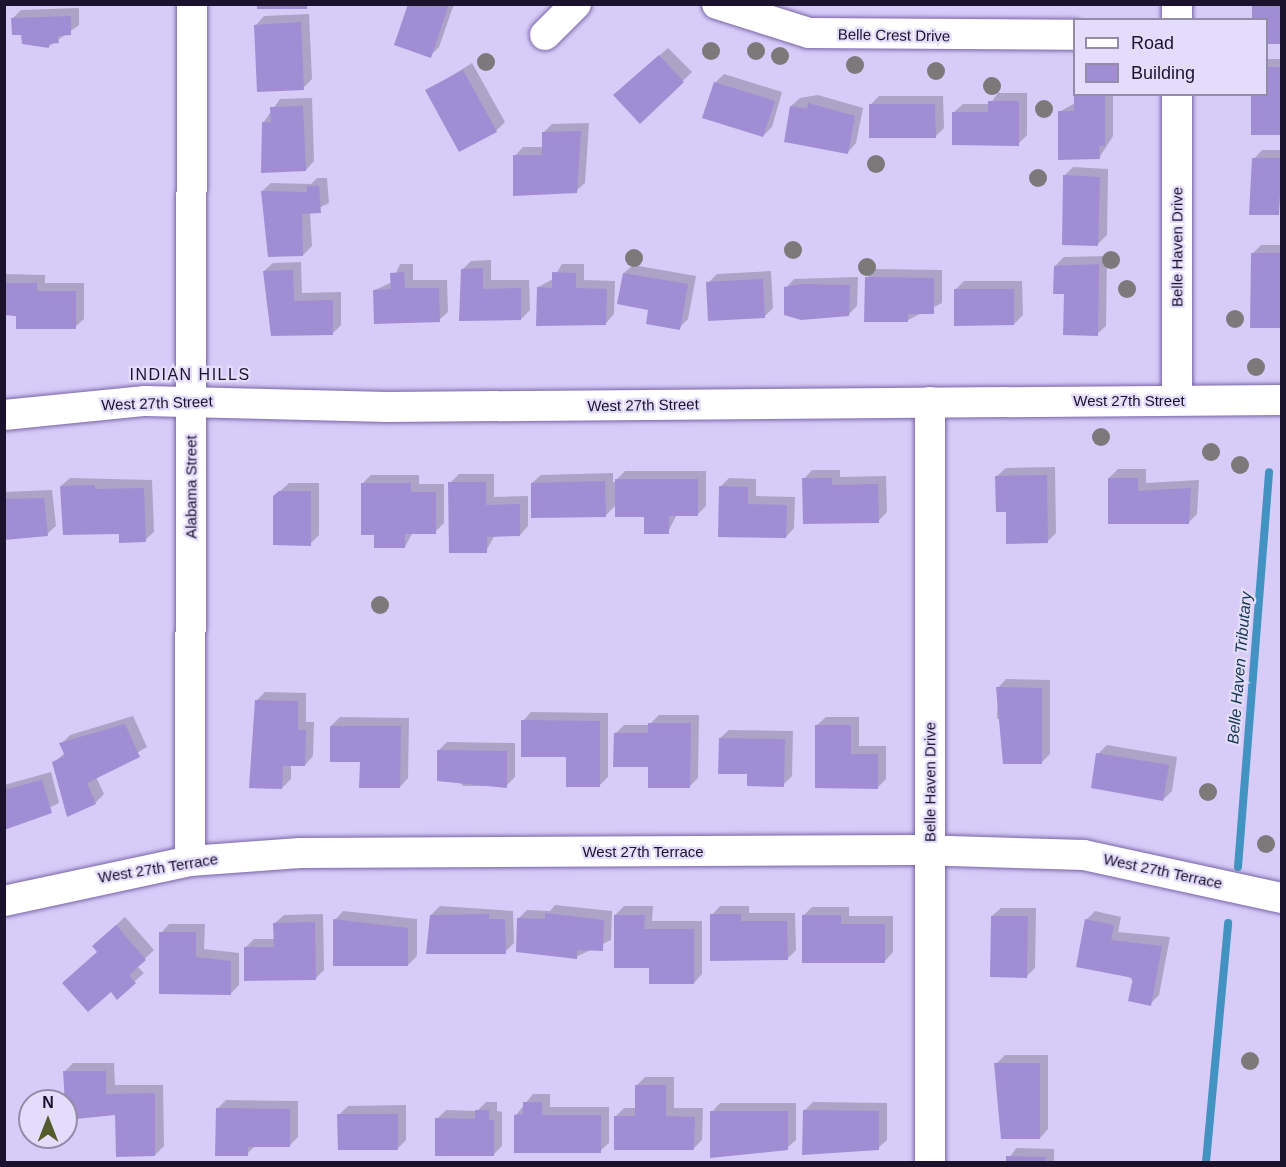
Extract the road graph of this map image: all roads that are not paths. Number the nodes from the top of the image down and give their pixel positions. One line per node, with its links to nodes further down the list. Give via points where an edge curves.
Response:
1 (192, 4): 8 (street, Alabama Street)
2 (576, 4): 4 (street)
3 (717, 4): 5 (street, Belle Crest Drive, via 809,33)
4 (545, 35)
5 (1073, 35)
6 (1177, 96): 9 (street, Belle Haven Drive)
7 (1281, 399): 9 (street, West 27th Street)
8 (190, 400): 10 (street, West 27th Street, via 387,407); 11 (street, West 27th Street); 13 (street, Alabama Street)
9 (1177, 400): 10 (street, West 27th Street)
10 (930, 402): 12 (street, Belle Haven Drive)
11 (4, 415)
12 (930, 851): 13 (street, West 27th Terrace, via 300,853); 14 (street, West 27th Terrace, via 1084,855); 16 (street, Belle Haven Drive)
13 (190, 861): 15 (street, West 27th Terrace)
14 (1281, 898)
15 (4, 901)
16 (930, 1162)

